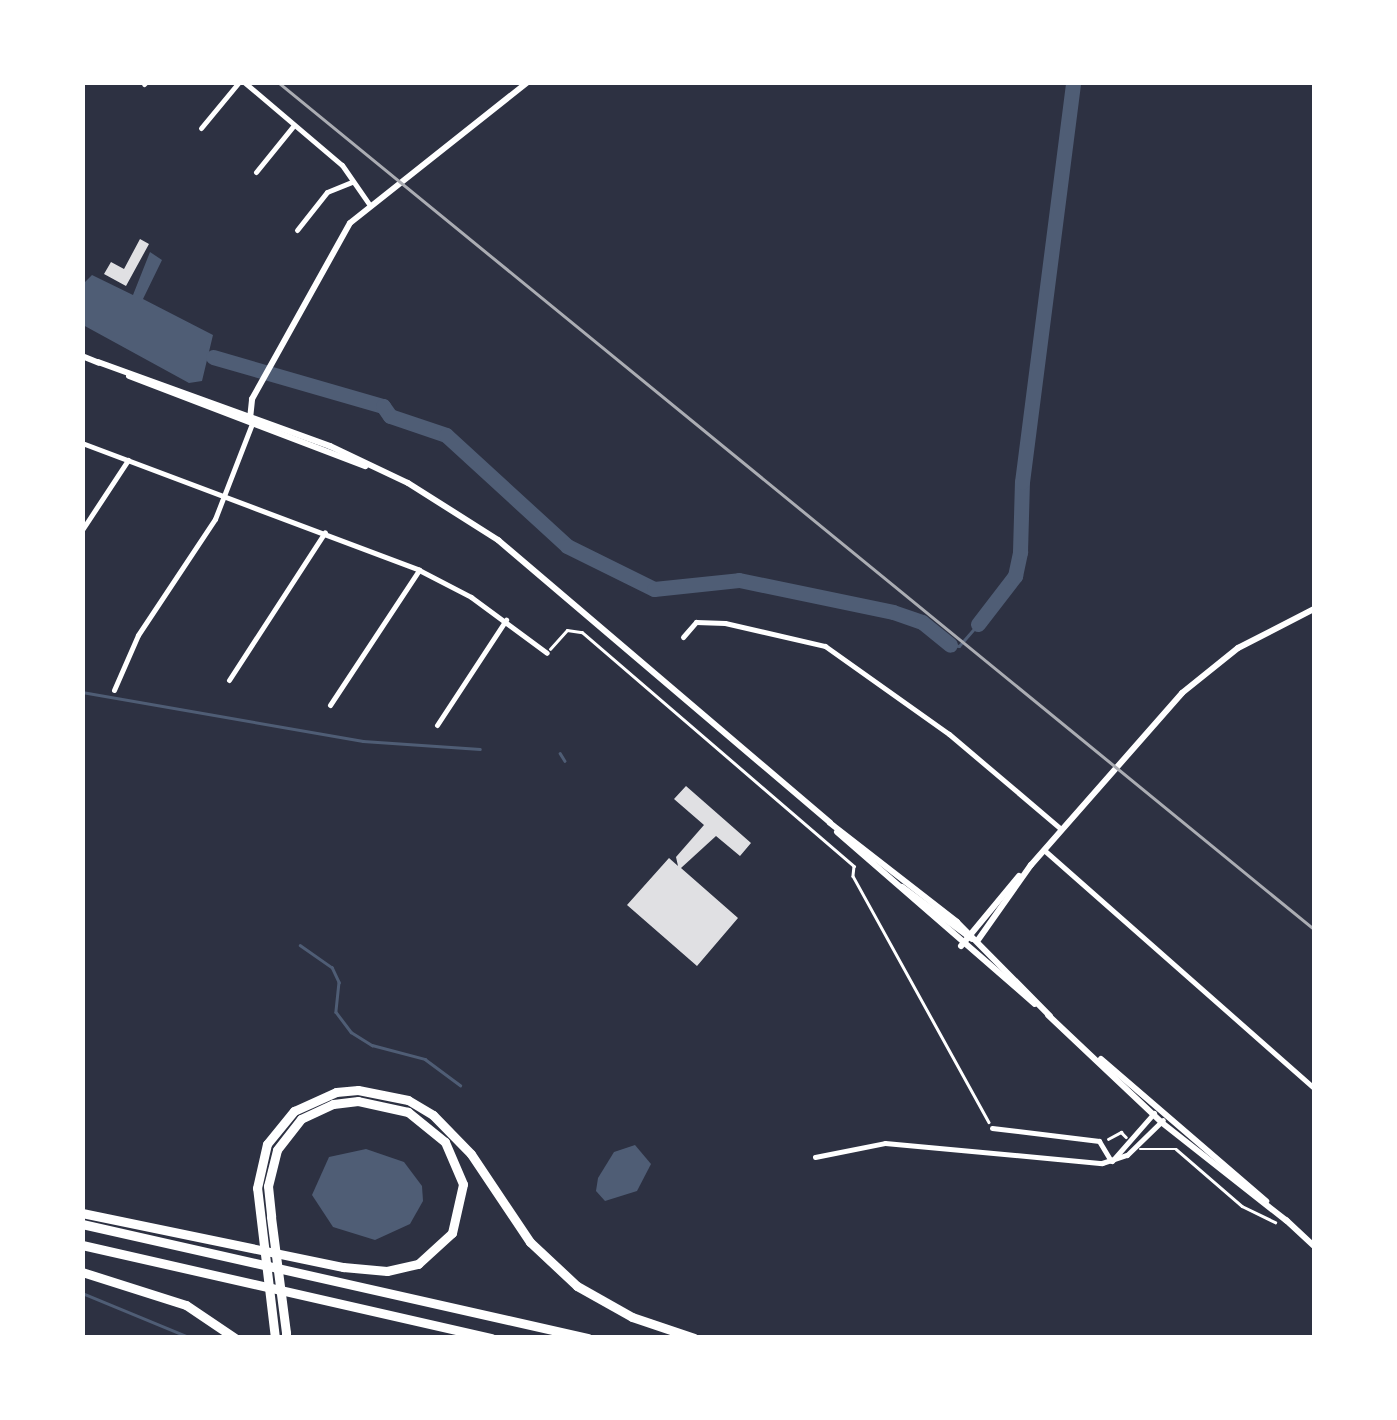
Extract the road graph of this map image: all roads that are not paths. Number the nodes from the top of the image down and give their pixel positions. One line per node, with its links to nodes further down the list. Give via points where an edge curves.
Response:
1 (242, 82): 3 (street); 4 (street)
2 (528, 82): 7 (main road)
3 (294, 125): 5 (street); 6 (street, via 342,165)
4 (202, 128)
5 (256, 172)
6 (352, 182): 7 (street); 8 (street, via 332,188)
7 (369, 204): 11 (main road, via 340,236)
8 (296, 230)
9 (82, 356): 10 (main road)
10 (98, 362): 11 (main road); 12 (main road)
11 (249, 414): 12 (main road); 15 (main road)
12 (251, 426): 15 (main road); 16 (street)
13 (82, 443): 14 (street)
14 (128, 460): 16 (street); 17 (street)
15 (385, 472): 28 (main road, via 534,568)
16 (226, 495): 18 (street); 25 (street, via 138,635)
17 (82, 530)
18 (325, 532): 19 (street); 24 (street)
19 (419, 570): 21 (street); 26 (street)
20 (1314, 608): 29 (main road, via 1212,666)
21 (506, 620): 23 (street); 27 (street)
22 (683, 637): 29 (street, via 696,622 725,623 824,646 949,734)
23 (547, 653)
24 (229, 680)
25 (114, 690)
26 (330, 706)
27 (437, 725)
28 (830, 823): 31 (main road); 33 (main road)
29 (1062, 830): 30 (main road)
30 (1044, 850): 32 (main road); 38 (street)
31 (868, 861): 33 (main road); 35 (main road)
32 (1031, 865): 33 (main road); 34 (main road)
33 (965, 934): 34 (main road); 35 (main road)
34 (978, 940): 36 (main road)
35 (960, 946): 36 (main road)
36 (1050, 1016): 37 (main road)
37 (1086, 1048): 39 (main road); 41 (main road)
38 (1314, 1088)
39 (1160, 1107): 40 (main road); 41 (street)
40 (1168, 1114): 42 (street); 48 (main road)
41 (1152, 1115): 42 (main road); 45 (street)
42 (1160, 1122): 45 (street, via 1127,1156); 48 (main road)
43 (992, 1128): 45 (street, via 1100,1141)
44 (815, 1157): 45 (street, via 885,1143)
45 (1111, 1161)
46 (82, 1213): 47 (highway, via 386,1271 418,1264 443,1246 460,1217 463,1184 446,1142 408,1112 382,1104 332,1104 301,1119 277,1150)
47 (265, 1217): 53 (highway); 57 (highway, via 260,1165 267,1144 294,1111 336,1092 382,1092 408,1100 454,1134 530,1242 576,1286 632,1318)
48 (1287, 1221): 50 (main road)
49 (82, 1224): 56 (highway)
50 (1313, 1244)
51 (82, 1245): 55 (highway)
52 (82, 1272): 54 (highway, via 186,1304)
53 (280, 1336)
54 (235, 1338)
55 (492, 1338)
56 (588, 1338)
57 (694, 1338)

